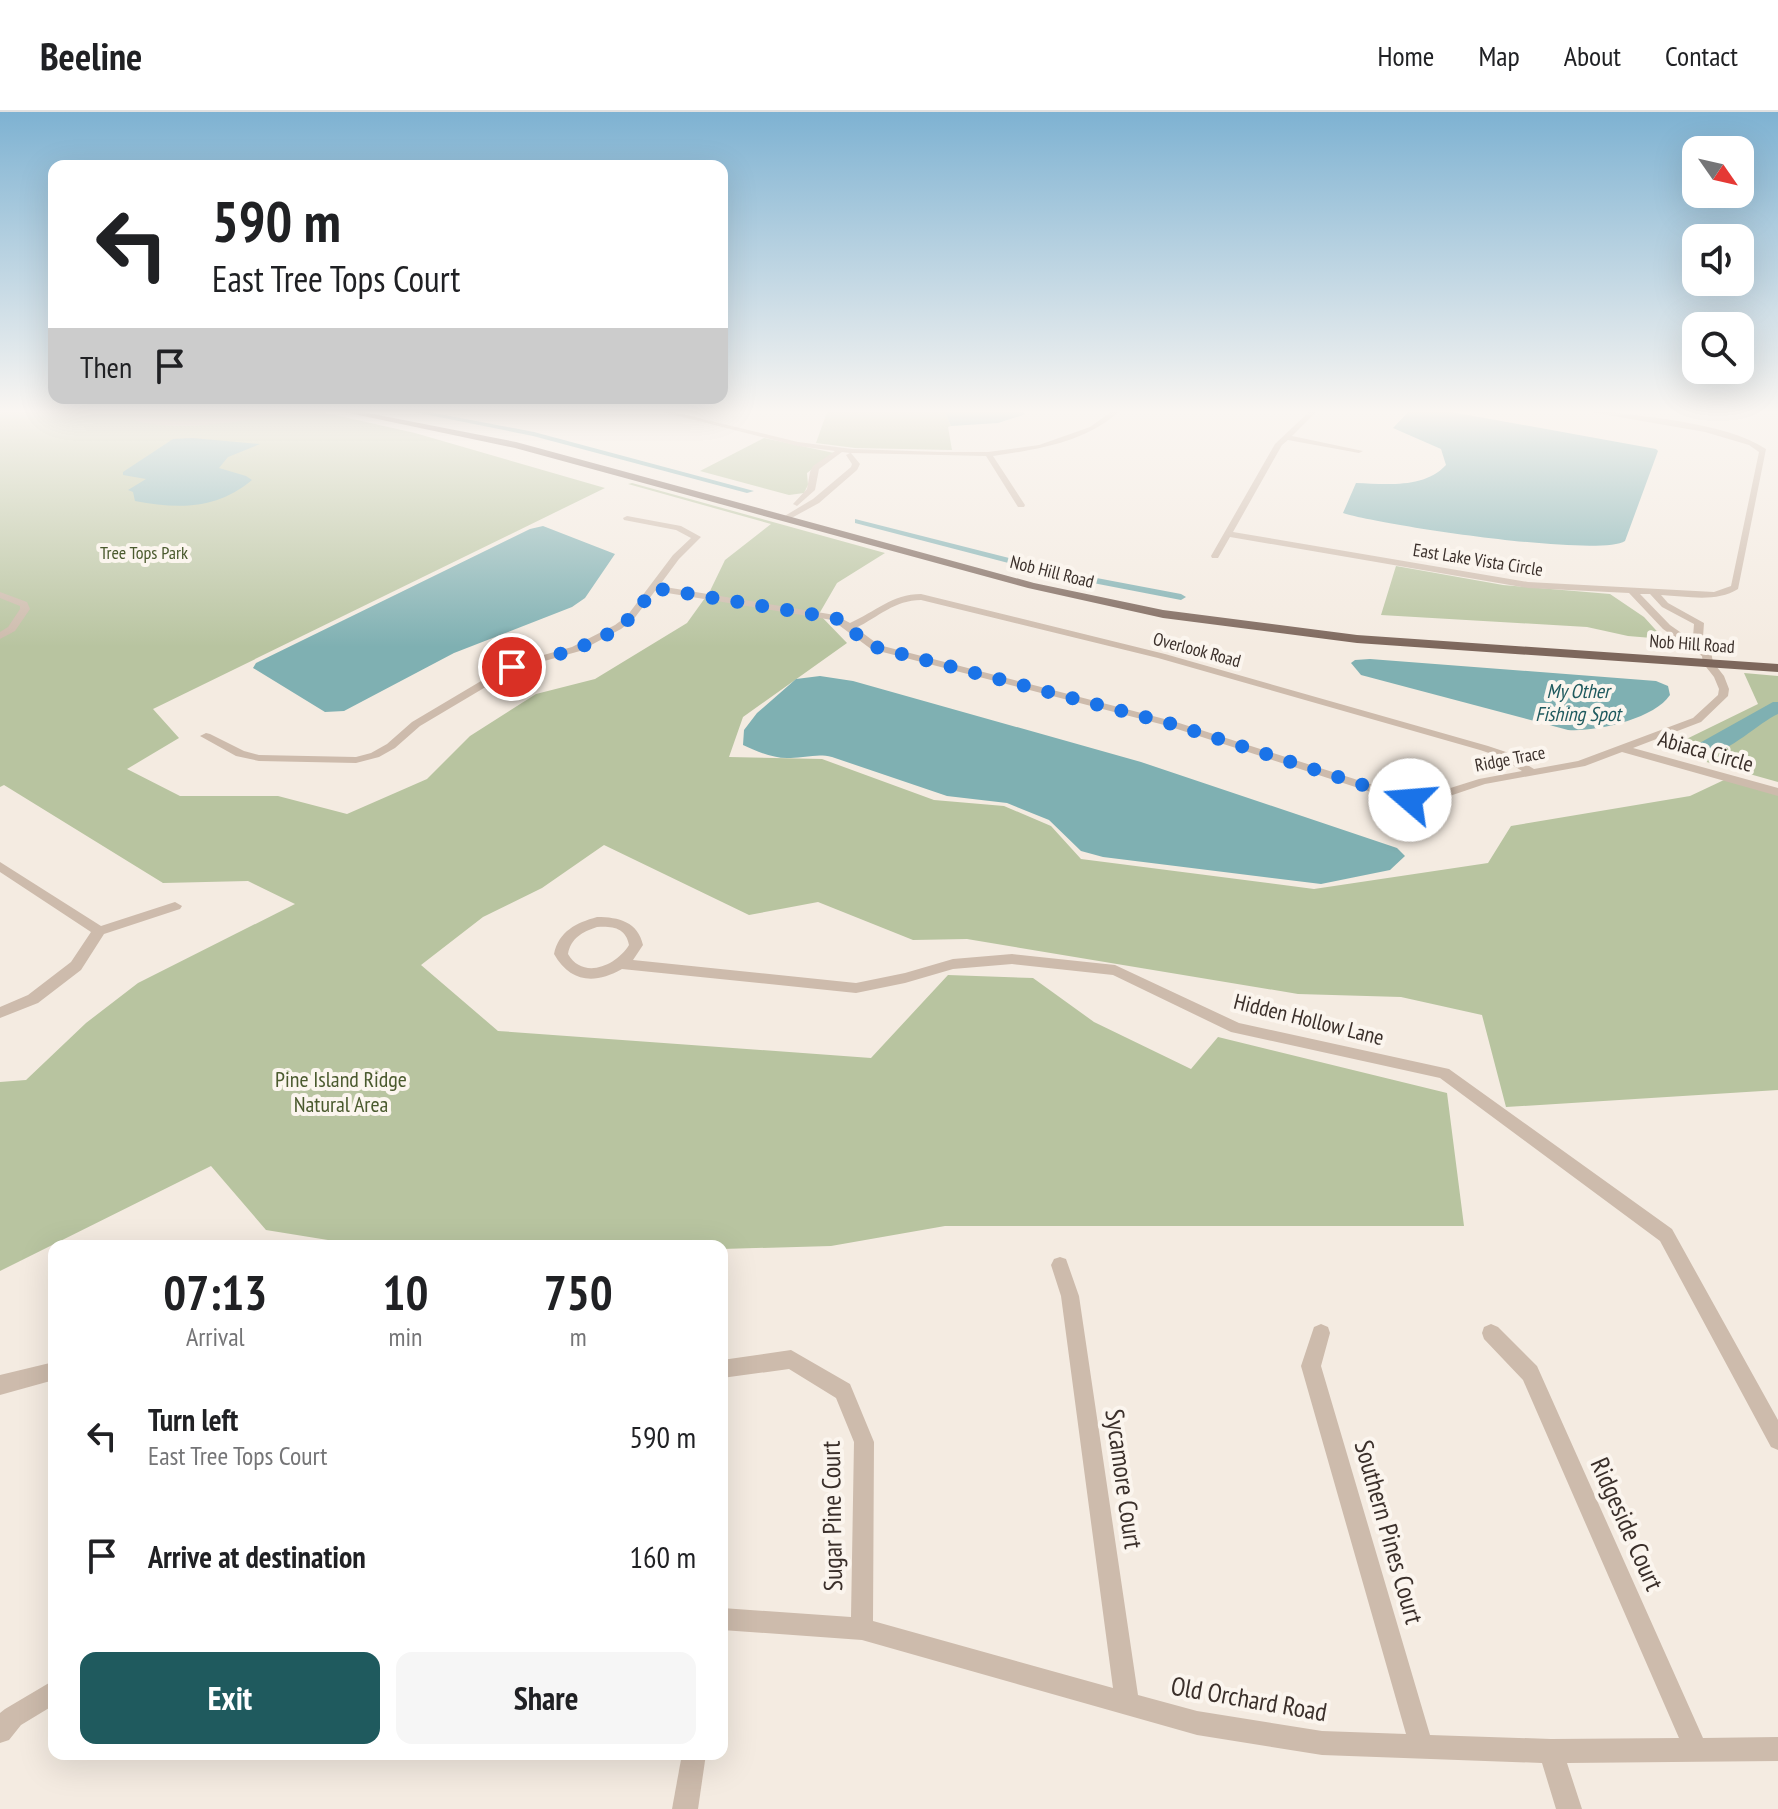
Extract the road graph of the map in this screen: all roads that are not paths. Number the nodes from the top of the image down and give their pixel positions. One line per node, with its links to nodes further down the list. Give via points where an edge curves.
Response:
1 (683, 488): 9 (main road, Nob Hill Road)
2 (692, 488): 9 (main road, Nob Hill Road)
3 (809, 488): 9 (street)
4 (828, 488): 9 (street)
5 (1010, 488): 8 (street)
6 (1253, 488): 11 (street)
7 (1755, 488): 15 (street, East Lake Vista Circle, via 1735,587 1727,592)
8 (1021, 505)
9 (786, 515): 22 (main road, Nob Hill Road, via 1032,586 1217,622 1371,640)
10 (627, 518): 13 (street, via 697,537)
11 (1227, 534): 12 (street); 14 (street, East Lake Vista Circle, via 1528,585)
12 (1215, 556)
13 (654, 588): 19 (street, Ridge Trace, via 819,614); 25 (street, via 618,627 576,649 512,667 375,755 356,760 259,758)
14 (1633, 592): 15 (street, East Lake Vista Circle); 18 (street)
15 (1654, 593): 17 (street)
16 (0, 595): 21 (street, via 25,609 12,629)
17 (1675, 614): 18 (street); 20 (street); 20 (street, via 1695,619)
18 (1653, 615): 22 (street)
19 (852, 626): 27 (street, Overlook Road, via 900,598 921,597 1206,668 1484,748); 27 (street, Ridge Trace, via 861,641 875,647 1172,724 1410,800)
20 (1700, 626): 22 (street, via 1698,637)
21 (0, 636)
22 (1707, 659): 23 (main road, Nob Hill Road); 24 (main road, Nob Hill Road); 26 (street, Ridge Trace, via 1719,676 1723,696 1697,720)
23 (1778, 659)
24 (1778, 668)
25 (206, 736)
26 (1623, 749): 27 (street, Ridge Trace, via 1581,764); 28 (street, Abiaca Circle)
27 (1532, 772)
28 (1778, 792)
29 (0, 866): 31 (street)
30 (175, 906): 31 (street)
31 (99, 931): 33 (street, via 76,966 33,999)
32 (623, 964): 32 (street, Hidden Hollow Lane, via 603,972 579,972 564,962 562,946 585,926 621,924 630,929 636,945); 40 (street, Hidden Hollow Lane, via 856,988 953,964 1012,959 1115,970 1236,1028 1444,1073 1666,1235)
33 (0, 1013)
34 (1060, 1265): 44 (street, Sycamore Court, via 1070,1296)
35 (1321, 1333): 46 (street, Southern Pines Court, via 1311,1366)
36 (1491, 1333): 47 (street, Ridgeside Court, via 1530,1373)
37 (728, 1368): 42 (street, Sugar Pine Court, via 791,1359 843,1391 864,1442)
38 (48, 1373): 39 (street)
39 (0, 1385)
40 (1778, 1440)
41 (728, 1619): 42 (street, Old Orchard Road)
42 (862, 1629): 44 (street, Old Orchard Road)
43 (48, 1695): 45 (street)
44 (1127, 1702): 46 (street, Old Orchard Road, via 1197,1723 1322,1743)
45 (4, 1719)
46 (1422, 1747): 49 (street, Old Orchard Road)
47 (1696, 1749): 48 (street, Old Orchard Road); 49 (street, Old Orchard Road)
48 (1778, 1749)
49 (1551, 1751): 52 (street)
50 (693, 1760): 51 (street)
51 (685, 1809)
52 (1569, 1809)

